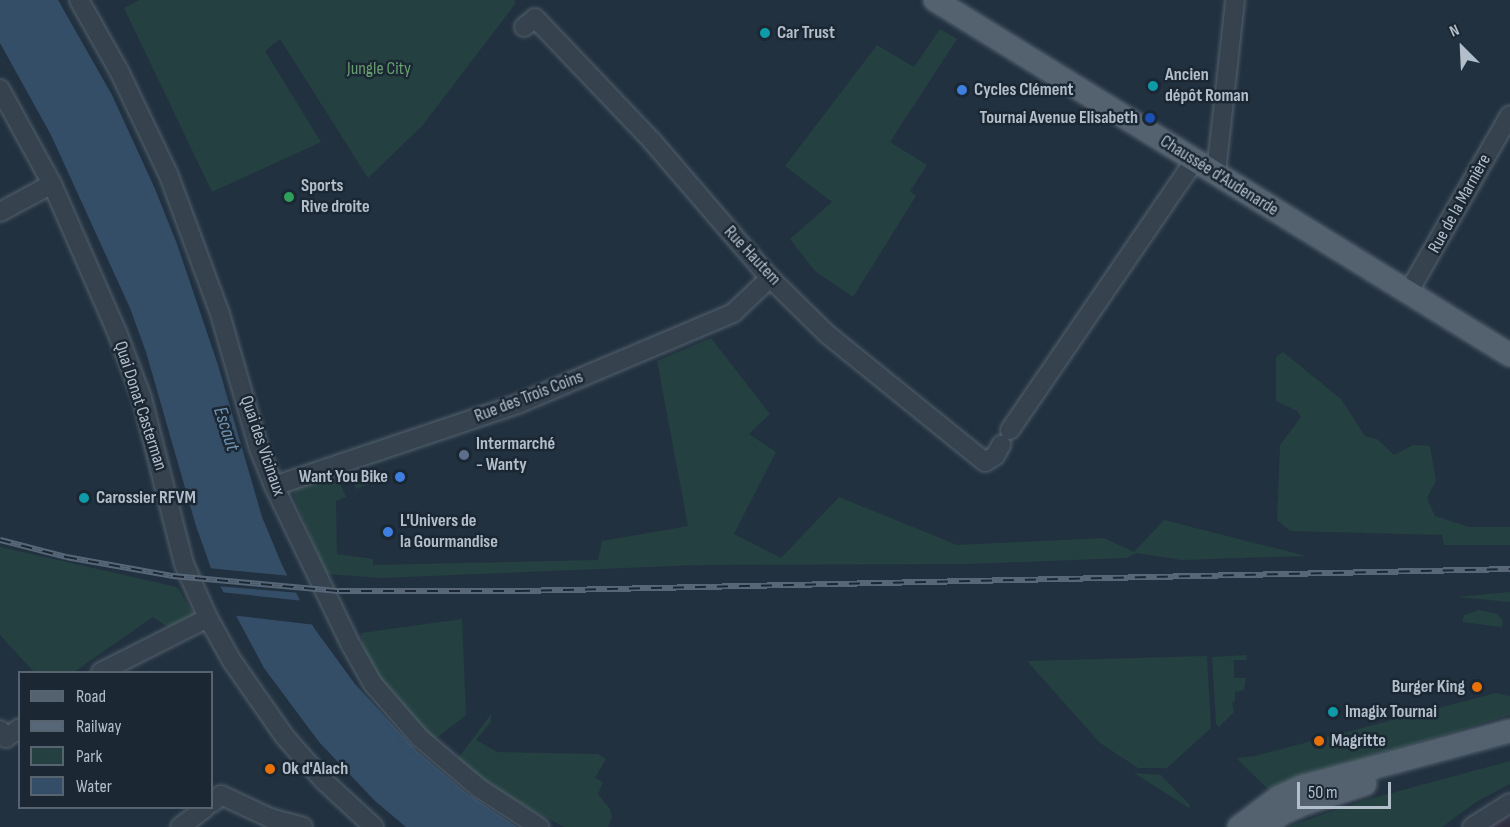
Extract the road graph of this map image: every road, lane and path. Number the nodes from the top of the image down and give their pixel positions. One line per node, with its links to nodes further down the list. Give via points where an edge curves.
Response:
1 (79, 0): 14 (street, Quai des Vicinaux, via 119,71 169,177 220,314 258,446)
2 (935, 0): 7 (main road, Chaussée d'Audenarde)
3 (1235, 0): 8 (street)
4 (524, 27): 11 (street, Rue Hautem, via 536,18 652,141)
5 (0, 88): 9 (street, Quai Donat Casterman)
6 (1510, 114): 12 (street, Rue de la Marnière)
7 (1194, 161): 8 (main road, Chaussée d'Audenarde); 11 (street, Rue Hautem, via 995,456 985,462 827,334)
8 (1216, 173): 12 (main road, Chaussée d'Audenarde)
9 (52, 184): 10 (street); 15 (street, Quai Donat Casterman, via 142,398 184,564)
10 (0, 212)
11 (770, 278): 14 (street, Rue des Trois Coins, via 733,313 518,404)
12 (1408, 293): 13 (main road, Chaussée d'Audenarde)
13 (1508, 352)
14 (274, 486): 27 (street, Quai des Vicinaux, via 351,645 386,700 457,771)
15 (208, 618): 16 (street); 26 (street, Quai Donat Casterman, via 249,687 285,737 324,781)
16 (103, 671)
17 (18, 729): 18 (street, via 6,738)
18 (0, 730)
19 (1510, 731): 28 (main road, via 1301,787 1279,797)
20 (1510, 745): 29 (main road, via 1342,790 1281,814)
21 (213, 801): 25 (street, via 221,795 270,818)
22 (1510, 803): 30 (street)
23 (202, 809): 24 (street)
24 (180, 827)
25 (303, 827)
26 (374, 827)
27 (538, 827)
28 (1239, 827)
29 (1266, 827)
30 (1472, 827)

